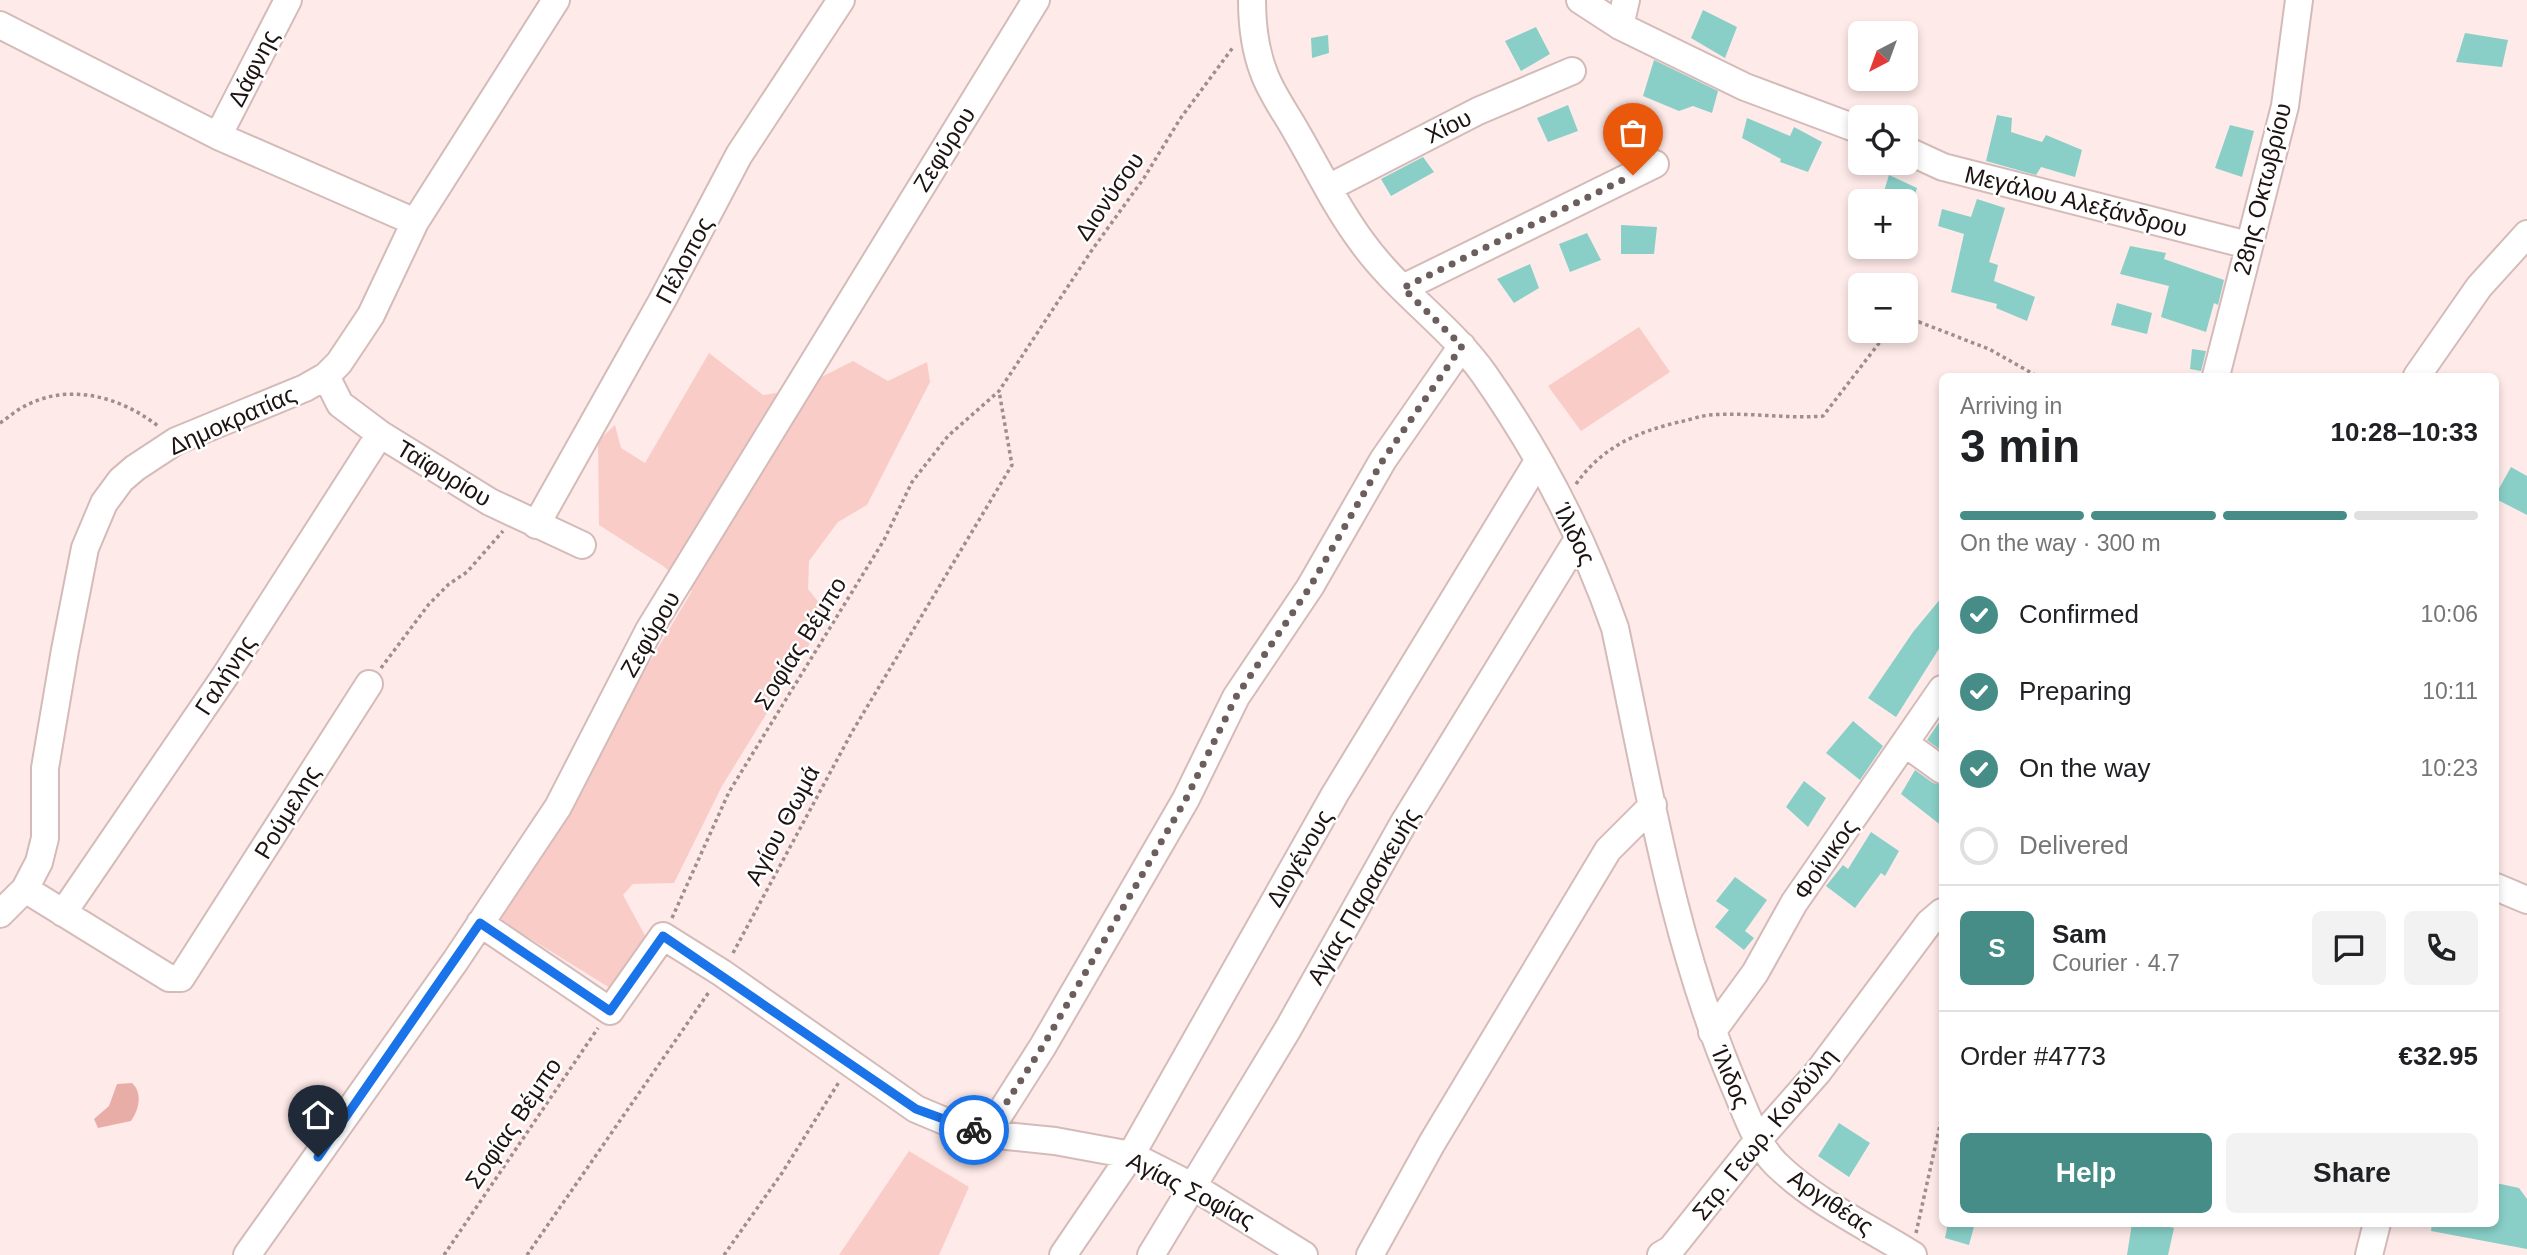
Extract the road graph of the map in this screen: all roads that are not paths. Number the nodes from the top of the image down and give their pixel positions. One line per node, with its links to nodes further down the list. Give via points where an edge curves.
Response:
1 (288, 0): 13 (street, Δάφνης)
2 (556, 0): 17 (street, Δημοκρατίας)
3 (841, 0): 27 (street, Πέλοπος, via 739,155 663,299)
4 (1036, 0): 41 (street, Ζεφύρου, via 649,630 558,807)
5 (1580, 0): 10 (street)
6 (1626, 0): 10 (street)
7 (2299, 0): 19 (street, 28ης Οκτωβρίου, via 2285,106)
8 (1252, 12): 16 (street, Ίλιδος, via 1264,73)
9 (0, 24): 13 (street)
10 (1620, 26): 12 (street, via 1745,87)
11 (1572, 71): 16 (street, Χίου, via 1478,111)
12 (1848, 126)
13 (218, 136): 17 (street)
14 (1918, 156): 19 (street, Μεγάλου Αλεξάνδρου, via 1943,167)
15 (1655, 164): 20 (street)
16 (1328, 188): 20 (street, Ίλιδος, via 1362,243)
17 (415, 222): 24 (street, Δημοκρατίας, via 371,315 349,351)
18 (2527, 234): 23 (street, via 2479,287)
19 (2248, 245): 22 (street, 28ης Οκτωβρίου)
20 (1403, 288): 21 (street, Ίλιδος)
21 (1462, 346): 26 (street, Ίλιδος); 43 (street, via 1383,460 1310,587 1236,697 1186,799 1043,1046)
22 (2217, 373)
23 (2419, 373)
24 (326, 376): 25 (street, Ταϊφυρίου, via 340,404); 36 (street, Δημοκρατίας, via 176,441 135,468 110,493 85,548 45,768 45,838)
25 (380, 434): 27 (street, Ταϊφυρίου); 38 (street, Γαλήνης, via 225,676)
26 (1538, 461): 28 (street, Ίλιδος); 45 (street, Διογένους, via 1335,794)
27 (525, 519): 29 (street, Ταϊφυρίου)
28 (1578, 538): 34 (street, Ίλιδος, via 1615,628); 46 (street, Αγίας Παρασκευής, via 1403,824)
29 (582, 545)
30 (369, 684): 38 (street, Ρούμελης, via 181,978 169,978)
31 (1939, 694): 32 (street, Φοίνικος)
32 (1906, 744): 33 (street); 42 (street, Φοίνικος, via 1794,903 1755,973)
33 (1939, 768)
34 (1653, 804): 42 (street, Ίλιδος, via 1679,927); 53 (street, via 1608,850)
35 (2499, 888): 37 (street)
36 (25, 889): 38 (street, Ρούμελης); 39 (street, Δημοκρατίας)
37 (2527, 900)
38 (63, 913)
39 (0, 914)
40 (1939, 915): 44 (street, Στρ. Γεωρ. Κονδύλη, via 1818,1072)
41 (480, 923): 43 (street, Αγίας Σοφίας, via 610,1011 663,936 916,1109); 49 (street, Ζεφύρου)
42 (1712, 1032): 44 (street, Ίλιδος)
43 (987, 1133): 45 (street, Αγίας Σοφίας)
44 (1758, 1140): 48 (street, Αργιθέας, via 1775,1163 1808,1190); 54 (street, Στρ. Γεωρ. Κονδύλη, via 1671,1249)
45 (1130, 1155): 46 (street, Αγίας Σοφίας); 50 (street, Διογένους)
46 (1194, 1187): 51 (street, Αγίας Παρασκευής); 52 (street, Αγίας Σοφίας)
47 (2376, 1227): 55 (street)
48 (1912, 1254)
49 (247, 1255)
50 (1063, 1255)
51 (1151, 1255)
52 (1304, 1255)
53 (1370, 1255)
54 (1661, 1255)
55 (2369, 1255)

